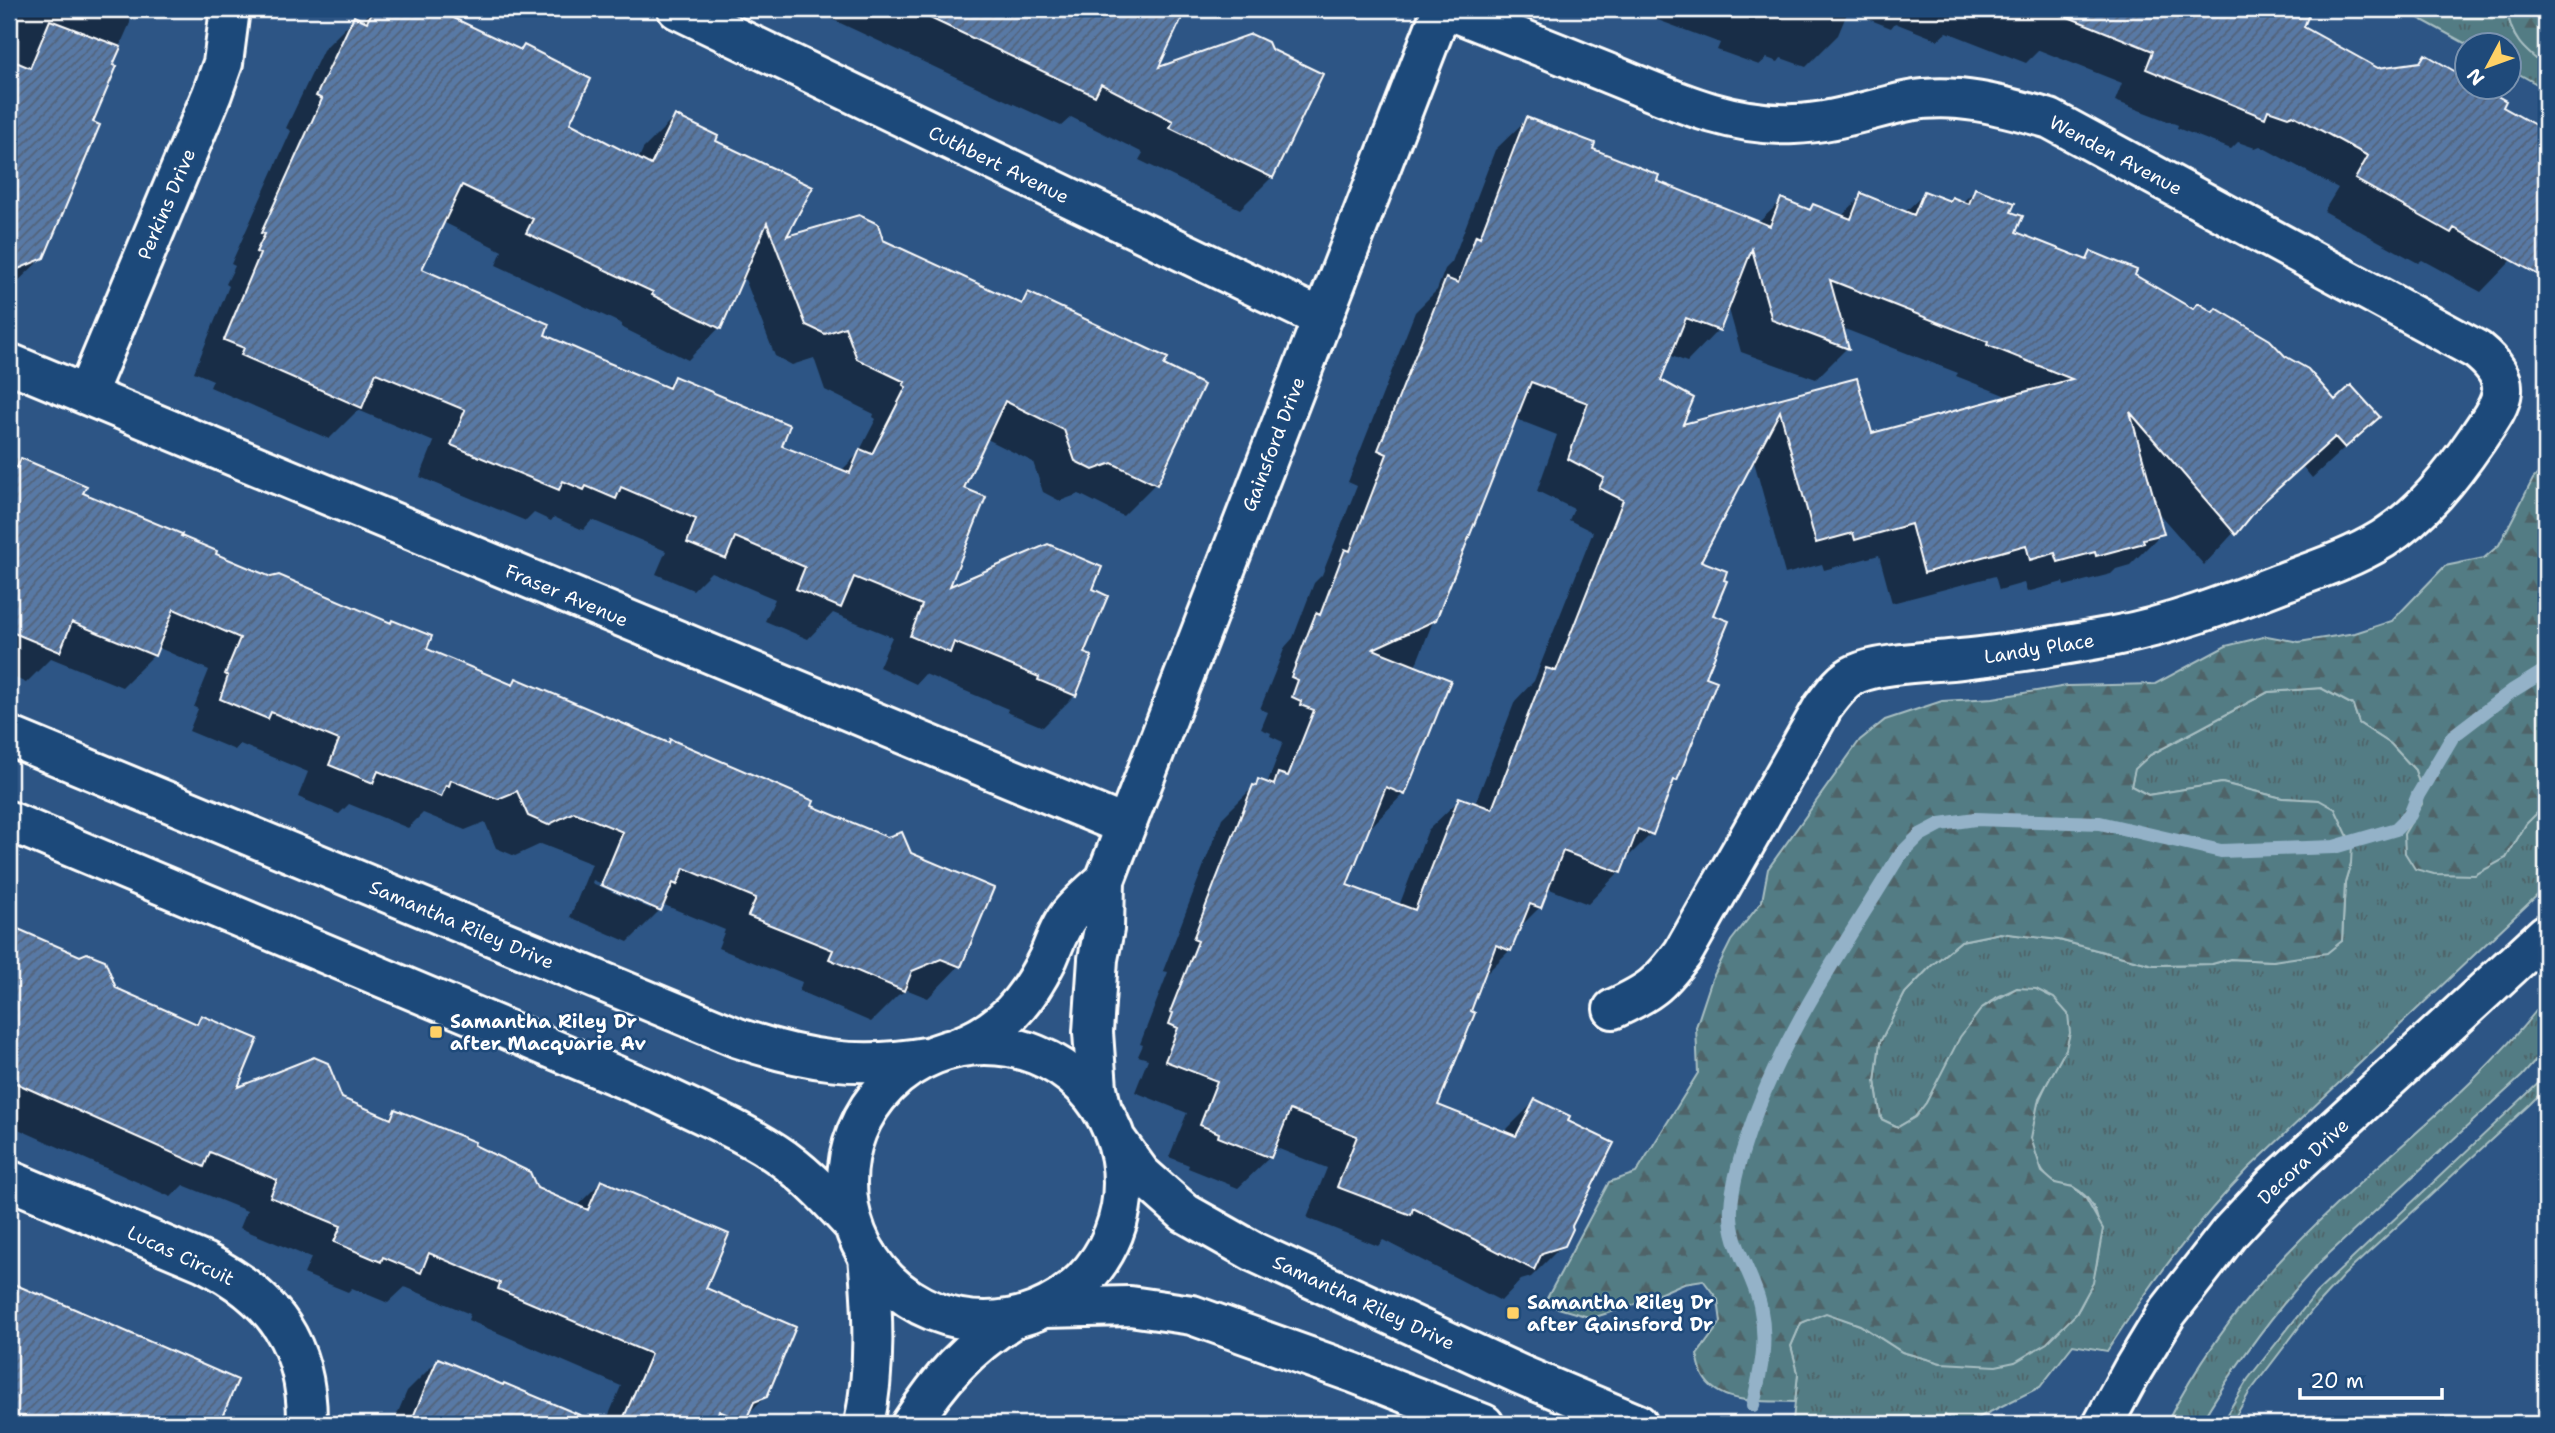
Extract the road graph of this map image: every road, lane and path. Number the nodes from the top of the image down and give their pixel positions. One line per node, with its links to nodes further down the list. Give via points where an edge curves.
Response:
1 (230, 9): 7 (street, Perkins Drive, via 223,63 212,94)
2 (677, 9): 4 (street, Cuthbert Avenue)
3 (1444, 9): 4 (street, Gainsford Drive); 5 (street, Wenden Avenue, via 1686,105 1735,119 1793,125 1911,101 1956,98 2050,119)
4 (1321, 318): 10 (street, Gainsford Drive)
5 (2477, 350): 13 (street, Landy Place, via 2498,369 2503,383 2495,412 2437,493 2384,538 2344,560 2162,625 1989,656 1874,669 1845,681 1824,708 1683,953 1662,980)
6 (9, 363): 7 (street, Fraser Avenue)
7 (86, 395): 10 (street, Fraser Avenue)
8 (9, 736): 14 (street, Samantha Riley Drive, via 777,1052 871,1064)
9 (9, 821): 17 (street, via 660,1094 744,1135 784,1159 830,1199)
10 (1126, 826): 11 (street, Gainsford Drive)
11 (1105, 880): 14 (street, Gainsford Drive, via 1068,916 1043,968 1012,1014 979,1039); 15 (street, Gainsford Drive, via 1093,1032 1097,1088)
12 (2546, 934): 24 (street, Decora Drive, via 2274,1185 2230,1232 2168,1313)
13 (1613, 1009)
14 (942, 1052): 15 (street, Samantha Riley Drive, via 991,1045 1024,1050 1055,1063 1081,1084); 17 (street, via 898,1075 874,1099 858,1128 848,1160 847,1193)
15 (1109, 1125): 18 (street, Gainsford Drive, via 1123,1173 1122,1206 1112,1238 1095,1267 1072,1291); 23 (street, Samantha Riley Drive, via 1141,1174 1163,1195 1244,1247)
16 (9, 1180): 19 (street, Lucas Circuit, via 204,1262 256,1294 292,1342 302,1370)
17 (861, 1241): 18 (street, via 889,1282 915,1302 946,1315 979,1321); 20 (street, via 872,1301 872,1367)
18 (1028, 1313): 21 (street, Gainsford Drive, via 954,1364); 22 (street, via 1130,1307 1192,1315)
19 (307, 1424)
20 (864, 1424)
21 (911, 1424)
22 (1484, 1424)
23 (1638, 1424)
24 (2103, 1424)

